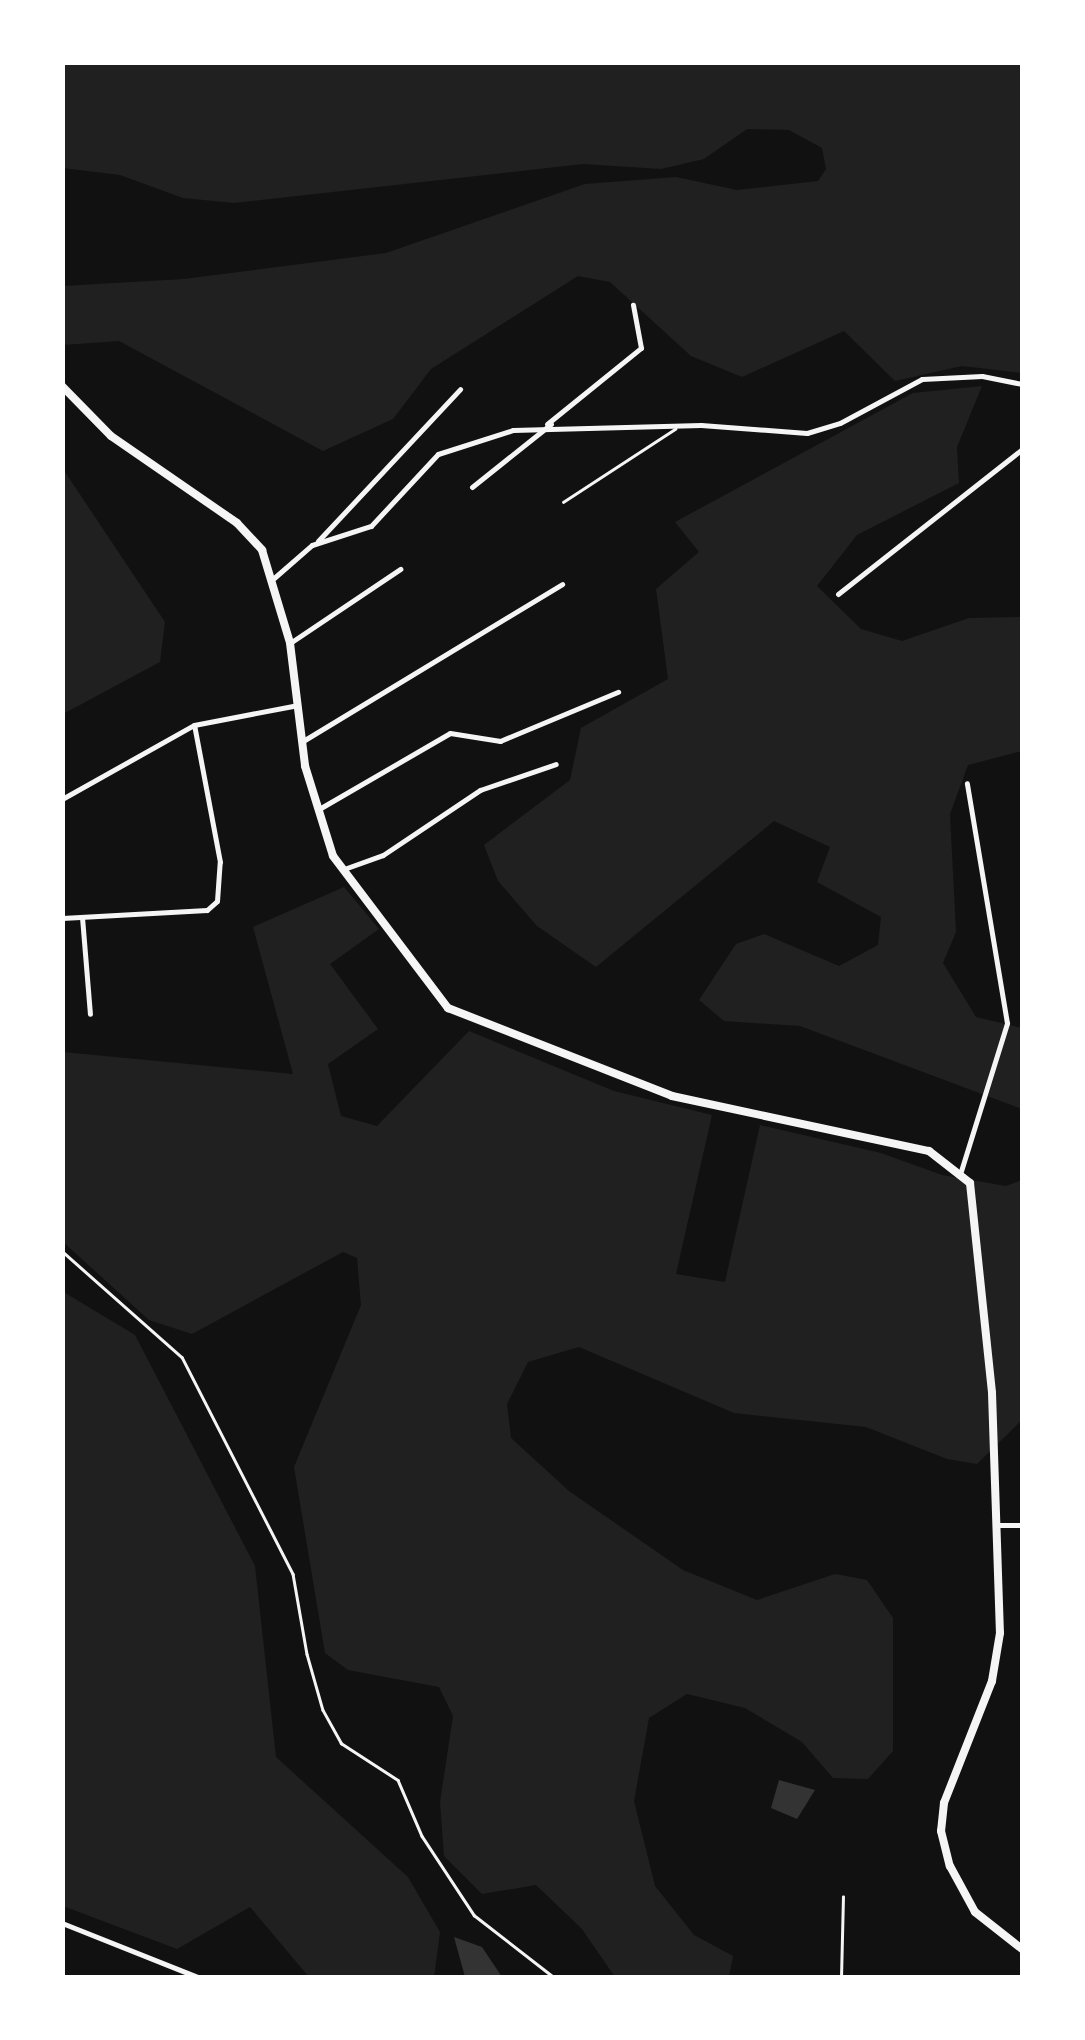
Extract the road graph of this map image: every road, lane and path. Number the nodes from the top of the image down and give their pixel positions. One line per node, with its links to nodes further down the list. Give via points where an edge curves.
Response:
1 (633, 305): 5 (street, via 641,348)
2 (1022, 384): 6 (street, via 982,376 922,379 840,424 807,433)
3 (62, 386): 12 (main road, via 111,436 237,523 262,550)
4 (460, 389): 10 (street)
5 (548, 424): 6 (street); 8 (street); 10 (street, via 448,448 362,533)
6 (679, 426): 9 (lane)
7 (1022, 449): 14 (street)
8 (472, 487)
9 (563, 502)
10 (318, 542): 12 (street)
11 (400, 569): 15 (street)
12 (274, 578): 15 (main road)
13 (562, 584): 19 (street)
14 (838, 594)
15 (290, 643): 17 (main road)
16 (618, 692): 23 (street, via 500,741 450,734)
17 (298, 705): 18 (street); 19 (main road)
18 (194, 725): 22 (street); 25 (street, via 220,896 207,910)
19 (303, 741): 23 (main road)
20 (556, 764): 24 (street, via 480,790 384,855)
21 (967, 783): 28 (street, via 1007,1023)
22 (62, 800)
23 (318, 809): 24 (main road)
24 (342, 870): 28 (main road, via 435,994 480,1025 672,1096 929,1151)
25 (82, 916): 26 (street); 27 (street)
26 (62, 918)
27 (90, 1014)
28 (962, 1171): 30 (main road, via 976,1204)
29 (62, 1251): 36 (path, via 182,1357 293,1574 307,1654 323,1710 341,1743 398,1780 422,1836 474,1915)
30 (998, 1525): 31 (street); 34 (main road, via 999,1653 944,1803 941,1831 950,1866 975,1912)
31 (1022, 1525)
32 (844, 1897): 37 (lane)
33 (62, 1923): 35 (street)
34 (1022, 1948)
35 (200, 1978)
36 (555, 1978)
37 (841, 1978)

